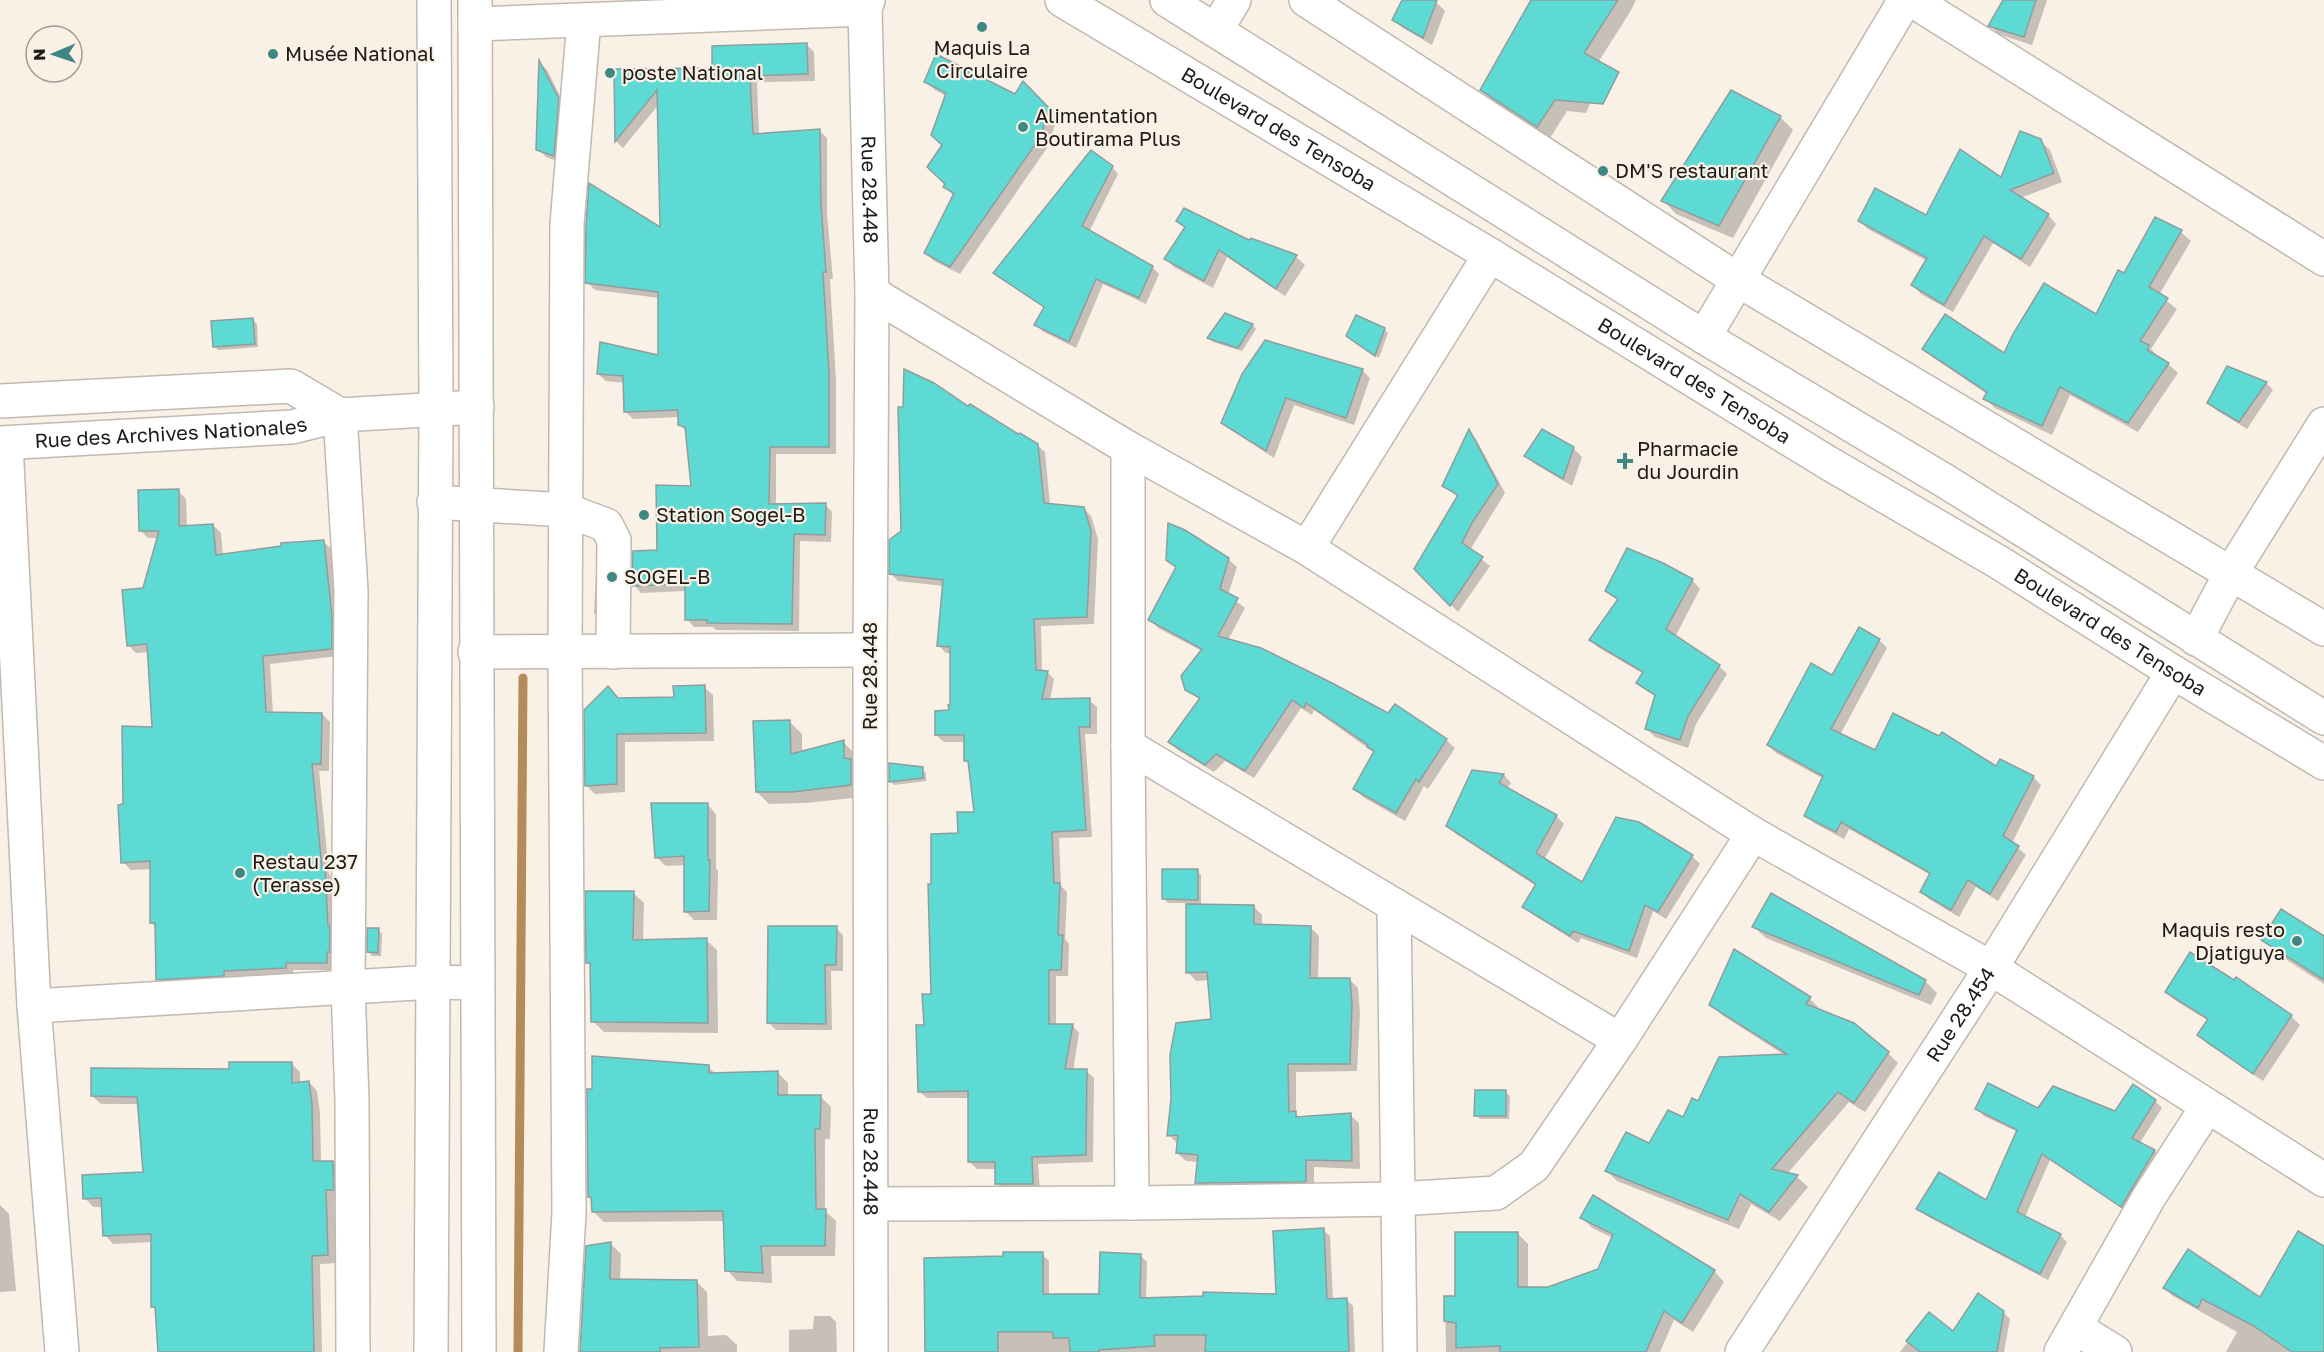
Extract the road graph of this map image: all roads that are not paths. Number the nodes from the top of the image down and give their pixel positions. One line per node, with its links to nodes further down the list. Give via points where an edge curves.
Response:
1 (434, 0): 20 (street)
2 (1062, 0): 13 (street, Boulevard des Tensoba)
3 (1167, 0): 12 (street, Boulevard des Tensoba)
4 (1234, 0): 12 (street)
5 (1306, 0): 15 (street)
6 (1905, 0): 15 (street)
7 (1912, 0): 14 (street)
8 (867, 5): 9 (street); 16 (street, Rue 28.448)
9 (639, 9): 11 (street)
10 (475, 12): 11 (street); 19 (street)
11 (585, 20): 27 (street, via 567,224)
12 (1216, 30): 17 (street, Boulevard des Tensoba)
13 (1490, 255): 28 (street); 36 (street, Boulevard des Tensoba)
14 (2324, 259)
15 (1738, 280): 17 (street); 29 (street)
16 (872, 293): 24 (street); 32 (street, Rue 28.448)
17 (1704, 337): 31 (street, Boulevard des Tensoba, via 1945,481)
18 (0, 401): 21 (street, Rue des Archives Nationales, via 291,386)
19 (477, 407): 20 (street, Rue des Archives Nationales); 26 (street)
20 (436, 409): 21 (street, Rue des Archives Nationales); 25 (street)
21 (340, 415): 23 (street, Rue des Archives Nationales, via 292,427); 45 (street, via 351,590)
22 (2324, 424): 29 (street)
23 (3, 443): 46 (street)
24 (1128, 448): 28 (street); 38 (street)
25 (434, 502): 26 (street); 43 (street)
26 (475, 503): 27 (street); 33 (street)
27 (566, 510): 34 (street); 35 (street, via 606,525 614,540)
28 (1307, 548): 40 (street)
29 (2231, 573): 30 (street); 31 (street)
30 (2324, 629)
31 (2196, 639): 37 (street, Boulevard des Tensoba)
32 (870, 650): 35 (street); 52 (street, Rue 28.448)
33 (475, 652): 34 (street); 44 (street)
34 (565, 652): 35 (street); 58 (street, via 568,1213)
35 (613, 652)
36 (2173, 672): 39 (street, Boulevard des Tensoba); 42 (street, Rue 28.454)
37 (2324, 718)
38 (1128, 746): 41 (street); 51 (street)
39 (2324, 763)
40 (1753, 834): 42 (street); 47 (street)
41 (1394, 905): 47 (street); 50 (street)
42 (1991, 968): 48 (street); 61 (street, Rue 28.454)
43 (433, 982): 44 (street); 45 (street); 56 (street)
44 (477, 983): 57 (street)
45 (348, 987): 46 (street); 55 (street)
46 (33, 1006): 54 (street)
47 (1620, 1040): 50 (street, via 1534,1166 1496,1193)
48 (2207, 1107): 49 (street); 53 (street, via 2149,1197)
49 (2324, 1180)
50 (1398, 1199): 51 (street); 60 (street)
51 (1132, 1203): 52 (street)
52 (872, 1204): 59 (street, Rue 28.448)
53 (2069, 1340): 62 (street)
54 (62, 1352)
55 (353, 1352)
56 (430, 1352)
57 (479, 1352)
58 (561, 1352)
59 (871, 1352)
60 (1400, 1352)
61 (1742, 1352)
62 (2115, 1352)

